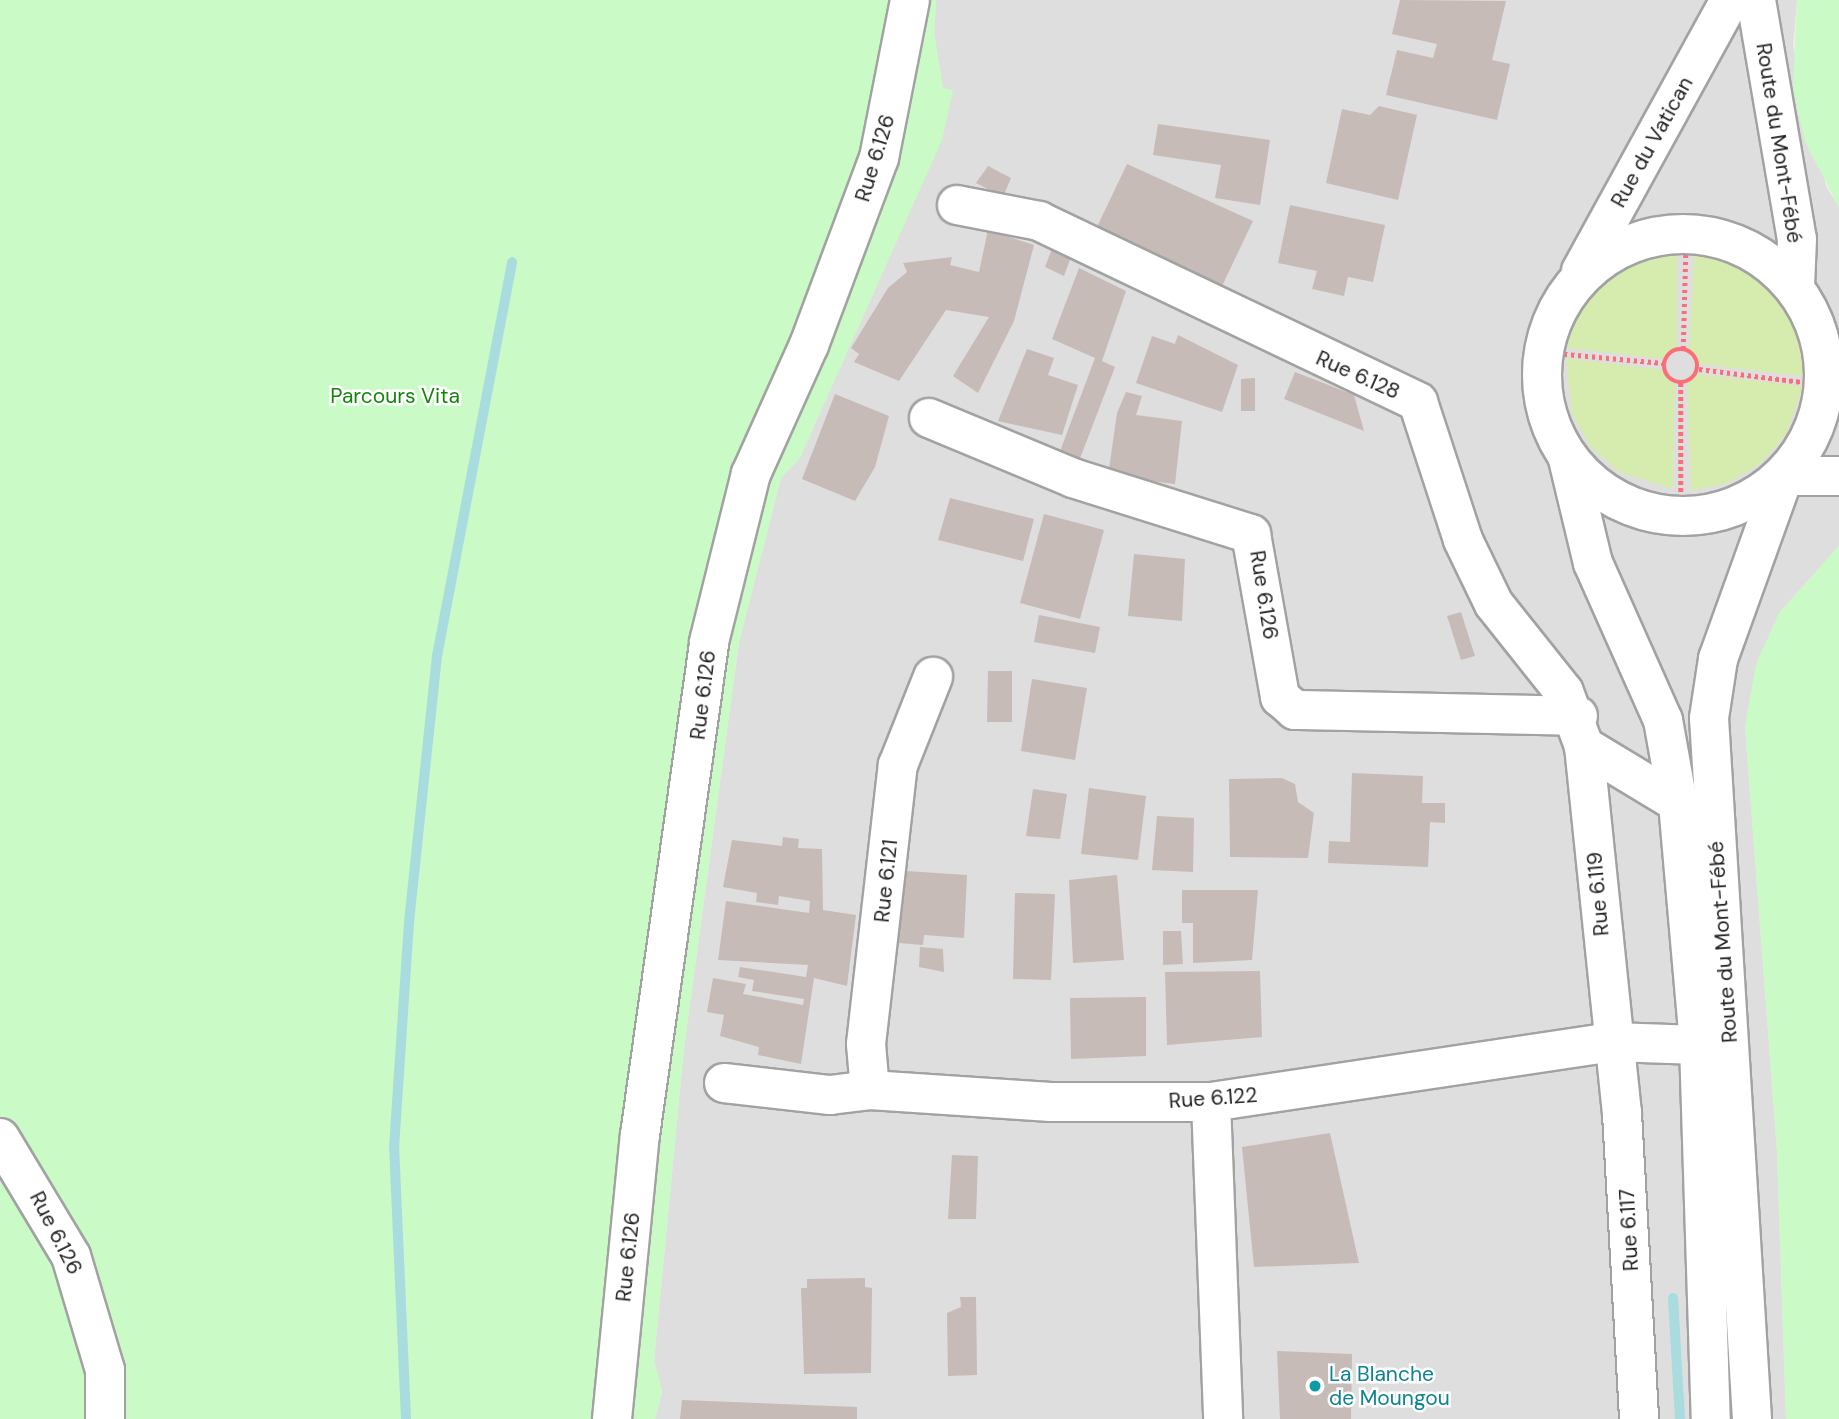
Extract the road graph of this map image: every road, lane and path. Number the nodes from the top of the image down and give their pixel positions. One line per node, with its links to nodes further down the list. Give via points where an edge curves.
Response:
1 (910, 0): 28 (street, Rue 6.126, via 880,158 809,345 751,474 709,642 640,1135)
2 (1727, 2): 5 (street, Rue du Vatican); 6 (street, Route du Mont-Fébé, via 1794,217)
3 (957, 205): 19 (street, Rue 6.128, via 1040,221 1418,402 1463,540 1494,604)
4 (1686, 233): 5 (street, via 1644,239 1605,256); 6 (street, via 1746,247); 7 (path)
5 (1574, 285): 8 (street, Rue du Vatican)
6 (1815, 306): 12 (street)
7 (1683, 349): 9 (path); 10 (path, via 1695,355)
8 (1543, 352): 9 (path); 14 (street, via 1542,389 1550,426)
9 (1664, 363): 11 (path, via 1667,377)
10 (1699, 369): 11 (path); 12 (path)
11 (1681, 383): 17 (path)
12 (1826, 385): 16 (street, via 1814,435)
13 (929, 418): 19 (street, Rue 6.126, via 1073,478 1251,534 1280,697 1295,710)
14 (1568, 459): 17 (street, via 1599,489 1638,510); 20 (street, Route du Mont-Fébé, via 1593,563 1663,720)
15 (1839, 475): 16 (street)
16 (1784, 476): 17 (street, via 1726,510); 32 (street, Route du Mont-Fébé, via 1718,659 1709,718)
17 (1681, 517)
18 (933, 677): 24 (street, Rue 6.121, via 898,765 866,1044)
19 (1581, 731): 20 (street, Rue 6.128); 21 (street, Rue 6.119)
20 (1678, 803): 22 (street, Route du Mont-Fébé)
21 (1612, 1042): 22 (street, Rue 6.122); 25 (street, Rue 6.122); 30 (street, Rue 6.117, via 1630,1223)
22 (1699, 1045): 31 (street, Route du Mont-Fébé)
23 (724, 1083): 24 (street, Rue 6.122, via 830,1095)
24 (870, 1090): 25 (street, Rue 6.122, via 1051,1102)
25 (1211, 1102): 29 (street)
26 (0, 1138): 27 (street, Rue 6.126, via 71,1256 105,1370)
27 (105, 1419)
28 (612, 1419)
29 (1223, 1419)
30 (1639, 1419)
31 (1711, 1419)
32 (1752, 1419)

